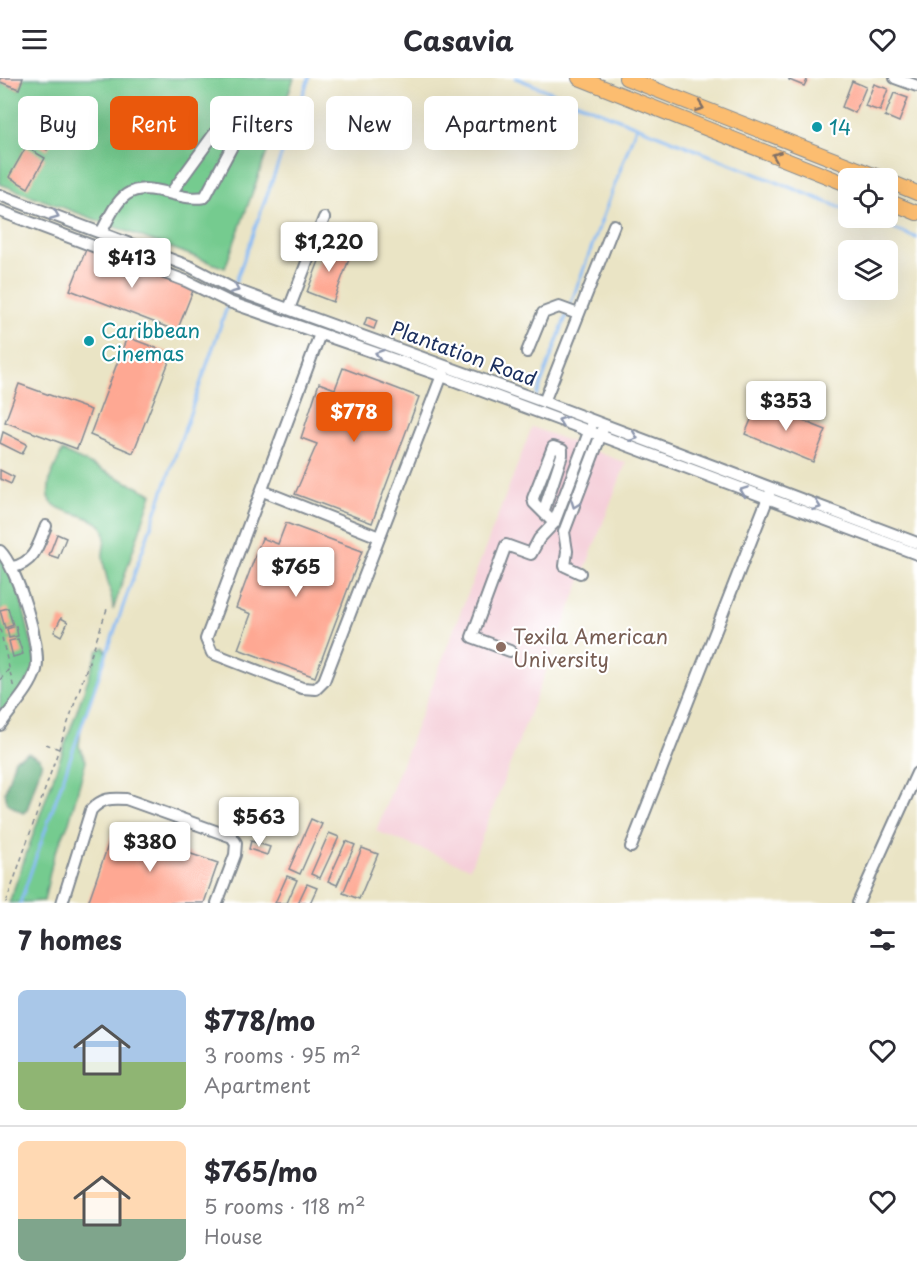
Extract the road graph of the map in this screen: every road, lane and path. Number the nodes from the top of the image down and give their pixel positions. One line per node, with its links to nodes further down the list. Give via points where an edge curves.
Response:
1 (579, 78): 8 (main road, one-way to 1)
2 (626, 78): 7 (main road, one-way to 7)
3 (895, 78): 4 (street)
4 (917, 86)
5 (210, 139): 10 (street)
6 (230, 150): 10 (street, via 205,197 187,198)
7 (855, 168)
8 (838, 181)
9 (898, 185): 11 (main road)
10 (171, 193): 18 (street, via 140,188 125,193)
11 (917, 193)
12 (0, 195): 18 (street, Plantation Road, one-way to 18)
13 (898, 205): 15 (main road)
14 (0, 211): 21 (street, Plantation Road)
15 (917, 213)
16 (324, 218): 19 (street)
17 (614, 225): 20 (street)
18 (101, 233): 19 (street, Plantation Road, one-way to 19, via 191,267 233,290)
19 (289, 309): 23 (street, Plantation Road)
20 (578, 314): 22 (street, via 559,307 543,313); 24 (street)
21 (320, 334): 23 (street, Plantation Road, one-way to 21); 27 (street)
22 (527, 352)
23 (444, 371): 24 (street, Plantation Road); 25 (street, Plantation Road, one-way to 23); 33 (street)
24 (544, 402): 25 (street, Plantation Road)
25 (591, 426): 26 (street, Plantation Road); 30 (street)
26 (602, 431): 28 (street, Plantation Road); 32 (street, one-way to 32)
27 (263, 491): 33 (street); 33 (street, via 207,634 206,644 212,653 303,688 321,686)
28 (769, 494): 34 (street, Plantation Road, one-way to 34); 36 (street, Plantation Road); 50 (street)
29 (544, 510): 29 (street, via 562,453 553,447 533,498); 30 (street)
30 (553, 525): 32 (street); 42 (street, via 531,554 506,545 472,637)
31 (46, 526): 37 (street, via 32,558)
32 (564, 532): 38 (street, via 565,566)
33 (379, 537)
34 (917, 543)
35 (0, 551): 37 (street)
36 (917, 554)
37 (13, 567): 45 (street, via 38,659 35,674)
38 (580, 573)
39 (107, 609): 48 (path)
40 (0, 629): 41 (path)
41 (2, 638): 43 (path)
42 (510, 651)
43 (10, 667): 44 (path); 45 (path)
44 (0, 680)
45 (18, 702): 46 (street)
46 (0, 725)
47 (46, 744): 48 (path)
48 (59, 749): 51 (path)
49 (917, 773): 54 (street)
50 (631, 847)
51 (6, 903)
52 (62, 903): 53 (street, via 91,810 109,798 126,799 232,837 236,855)
53 (217, 903)
54 (858, 903)

